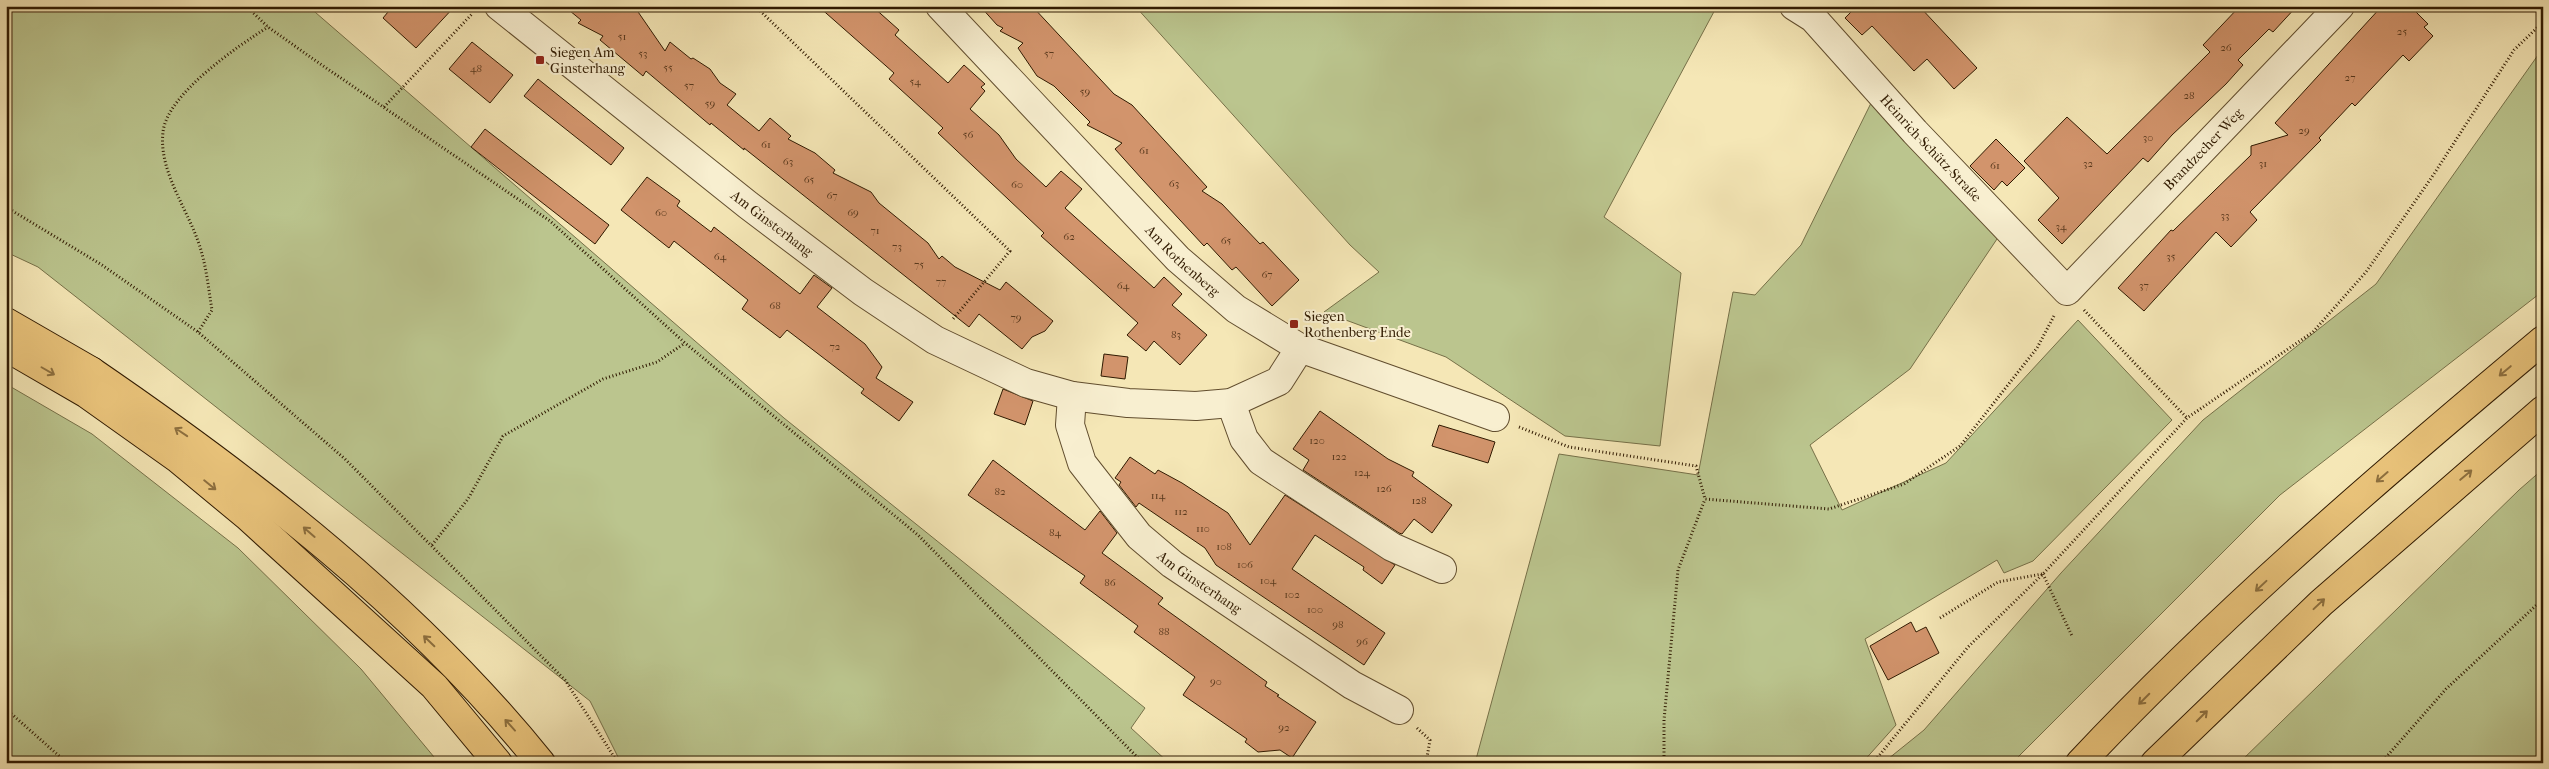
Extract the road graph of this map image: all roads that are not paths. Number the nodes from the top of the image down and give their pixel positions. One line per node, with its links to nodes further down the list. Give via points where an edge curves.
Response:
1 (940, 6): 9 (street, Am Rothenberg, via 1178,259 1236,309)
2 (2340, 6): 5 (street, Brandzecher Weg)
3 (487, 9): 10 (street, Am Ginsterhang, via 863,292 935,340 1026,383)
4 (1811, 10): 5 (street, Heinrich-Schütz-Straße, via 1915,132)
5 (2067, 291)
6 (6, 322): 19 (highway, one-way to 6, via 464,675 371,585 279,506 191,439 91,371)
7 (2543, 340): 20 (highway, one-way to 20, via 2314,537)
8 (6, 346): 15 (highway, one-way to 15, via 87,394 178,458)
9 (1300, 348): 11 (street, Am Ginsterhang, via 1279,381); 13 (street, Am Rothenberg)
10 (1072, 396): 11 (street, Am Ginsterhang, via 1196,406); 16 (street, Am Ginsterhang, via 1070,425 1082,463 1139,536 1172,564 1352,685)
11 (1231, 403): 14 (street, via 1244,439 1261,461 1392,548)
12 (2543, 410): 21 (highway, one-way to 12, via 2321,603)
13 (1495, 417)
14 (1442, 569)
15 (332, 592): 17 (highway, via 406,673); 18 (highway, via 434,686)
16 (1399, 710)
17 (476, 763)
18 (498, 763)
19 (541, 763)
20 (2080, 763)
21 (2155, 763)

